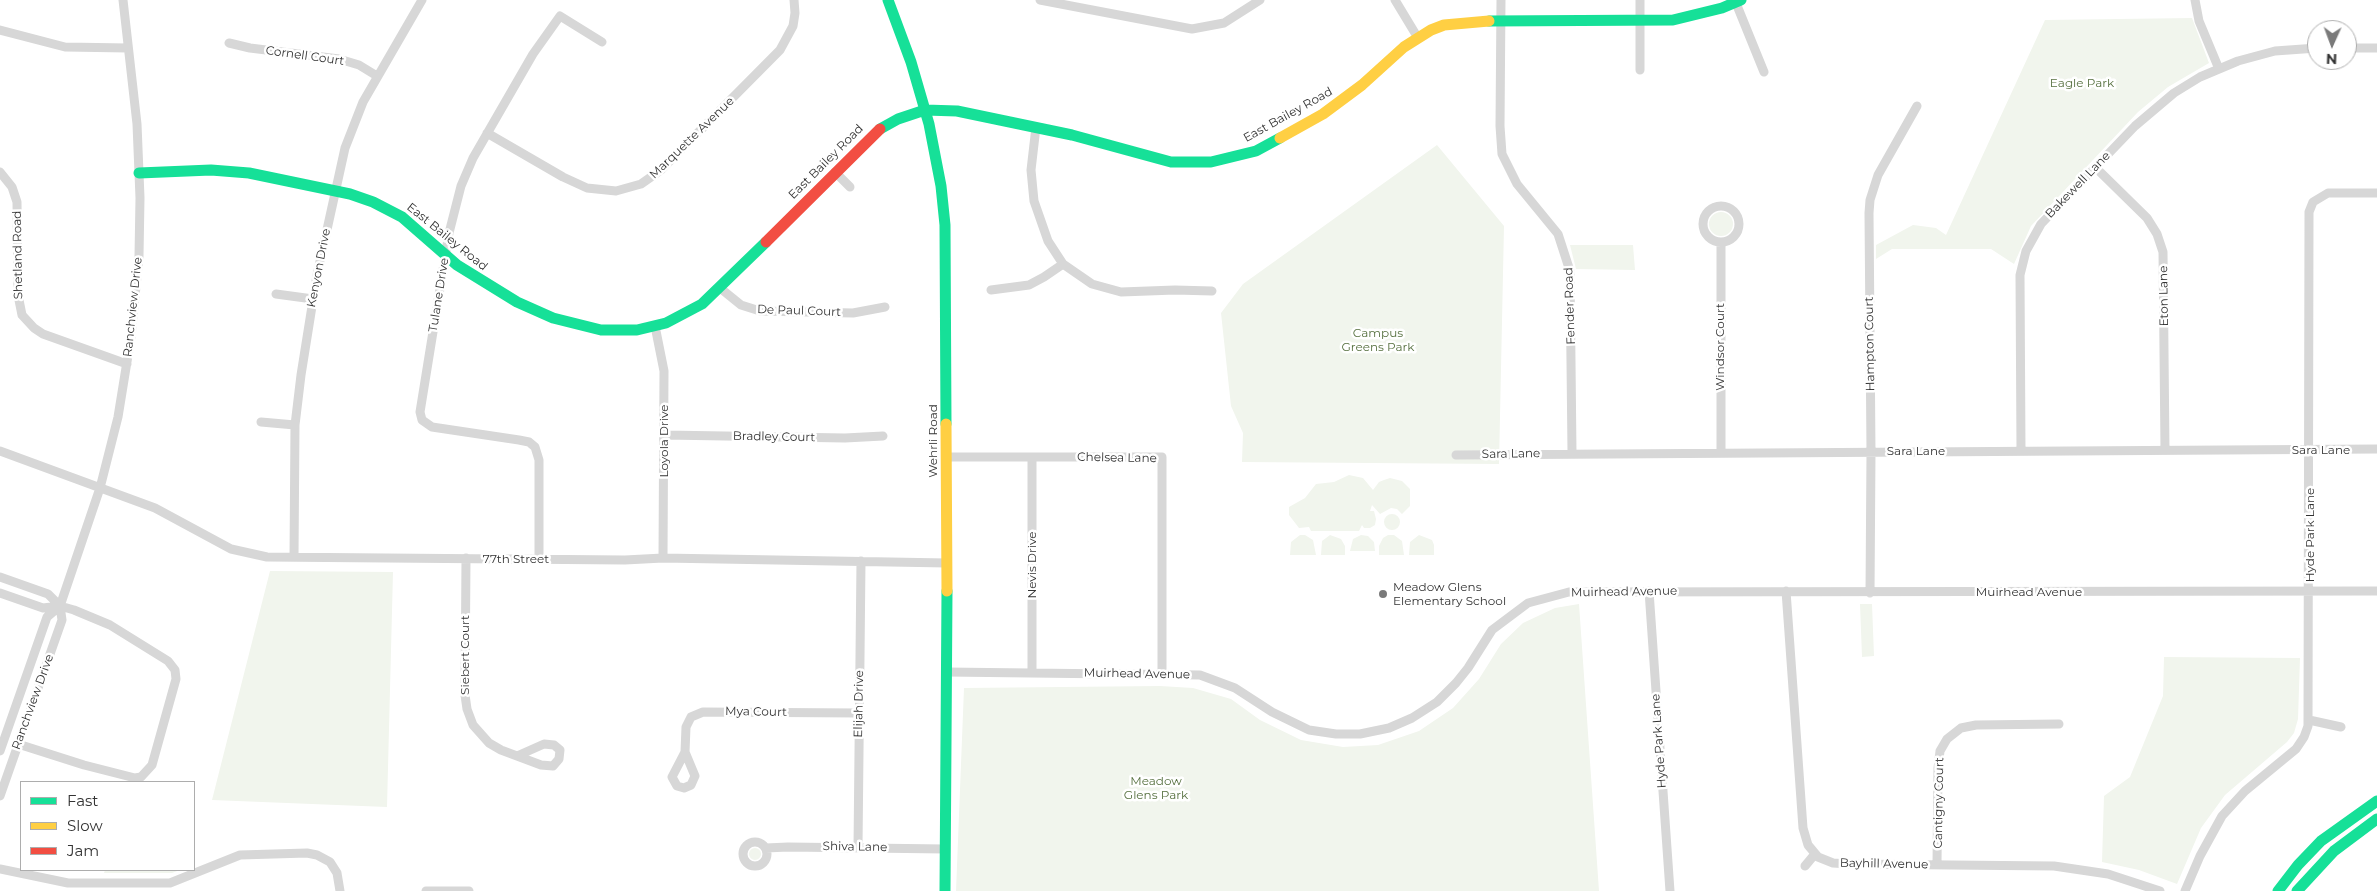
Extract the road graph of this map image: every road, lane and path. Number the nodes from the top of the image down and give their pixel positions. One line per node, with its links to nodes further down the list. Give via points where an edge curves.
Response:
1 (123, 0): 19 (street, Ranchview Drive)
2 (422, 0): 26 (street, Kenyon Drive)
3 (794, 0): 30 (street, Marquette Avenue, via 793,26 780,50 661,170 641,184 616,191 587,188 563,178)
4 (888, 0): 28 (street, Wehrli Road)
5 (1040, 0): 11 (street)
6 (1260, 0): 11 (street, via 1224,23 1192,29)
7 (1395, 0): 16 (street)
8 (1501, 0): 13 (street, Fender Road)
9 (1640, 0): 14 (street)
10 (2195, 0): 23 (street, via 2199,21)
11 (1066, 2)
12 (1738, 2): 14 (street, East Bailey Road, via 1693,16); 25 (street)
13 (1501, 21): 14 (street, East Bailey Road); 16 (street, East Bailey Road, via 1444,25); 60 (street, Fender Road, via 1502,154 1516,184 1558,234 1570,271)
14 (1640, 21): 24 (street)
15 (0, 30): 19 (street, via 64,47)
16 (1418, 38): 29 (street, East Bailey Road, via 1336,105 1294,131 1240,157 1211,162 1171,162)
17 (602, 42): 30 (street, Tulane Drive, via 560,16 533,54)
18 (229, 43): 26 (street, Cornell Court, via 339,59 359,65)
19 (128, 48): 34 (street, Ranchview Drive)
20 (2357, 48): 21 (street)
21 (2377, 48)
22 (2307, 49): 23 (street, Bakewell Lane, via 2275,51)
23 (2218, 69): 31 (street, Bakewell Lane, via 2163,101)
24 (1640, 70)
25 (1764, 72)
26 (377, 76): 36 (street, Kenyon Drive, via 348,137)
27 (1917, 106): 59 (street, Hampton Court, via 1878,175 1870,200)
28 (925, 110): 29 (street, East Bailey Road, via 957,111); 33 (street, East Bailey Road, via 898,119 876,132); 62 (street, Wehrli Road, via 942,186 945,224)
29 (1036, 127): 40 (street, via 1031,170 1034,201 1048,242)
30 (487, 133): 39 (street, Tulane Drive, via 461,186)
31 (2095, 167): 53 (street, Eton Lane, via 2147,218 2163,252); 57 (street, Bakewell Lane, via 2041,224 2023,261 2020,292)
32 (0, 172): 48 (street, Shetland Road, via 12,187 17,202 18,296 22,315 43,334)
33 (835, 172): 35 (street); 41 (street, East Bailey Road)
34 (139, 173): 36 (street, East Bailey Road, via 232,171); 48 (street, Ranchview Drive, via 135,309)
35 (850, 187)
36 (335, 191): 39 (street, East Bailey Road, via 391,211 409,222); 45 (street, Kenyon Drive)
37 (2377, 193): 54 (street, Hyde Park Lane, via 2328,193 2317,198 2310,207)
38 (1721, 242): 38 (street, via 1736,234 1739,223 1735,212 1720,205 1708,210 1702,221 1705,233 1714,241); 58 (street, Windsor Court)
39 (446, 255): 47 (street, East Bailey Road, via 504,296 553,318 601,330 637,330); 68 (street, Tulane Drive, via 420,415 432,427 519,440 536,447 539,460)
40 (1063, 264): 42 (street, via 1029,285); 43 (street, via 1092,284 1121,292)
41 (720, 288): 46 (street, De Paul Court, via 741,305 760,312 854,313); 47 (street, East Bailey Road, via 690,311)
42 (991, 290)
43 (1212, 291)
44 (276, 294): 45 (street)
45 (313, 299): 50 (street, Kenyon Drive)
46 (885, 307)
47 (655, 326): 51 (street, Loyola Drive, via 664,362)
48 (127, 364): 64 (street, Ranchview Drive)
49 (261, 422): 50 (street)
50 (295, 425): 65 (street, Kenyon Drive)
51 (665, 435): 52 (street, Bradley Court); 67 (street, Loyola Drive)
52 (883, 436)
53 (2165, 450): 54 (street, Sara Lane); 57 (street, Sara Lane)
54 (2310, 450): 55 (street, Sara Lane); 72 (street, Hyde Park Lane)
55 (2377, 450)
56 (0, 451): 64 (street, 77th Street)
57 (2021, 451): 59 (street, Sara Lane)
58 (1721, 452): 59 (street, Sara Lane); 60 (street, Sara Lane)
59 (1871, 452): 77 (street, Hampton Court)
60 (1572, 453): 61 (street, Sara Lane)
61 (1456, 455)
62 (947, 457): 63 (street, Chelsea Lane); 70 (street, Wehrli Road)
63 (1032, 457): 80 (street, Nevis Drive); 81 (street, Chelsea Lane, via 1162,458)
64 (100, 488): 65 (street, 77th Street, via 155,508 231,549 267,557); 78 (street, Ranchview Drive)
65 (294, 557): 66 (street, 77th Street)
66 (466, 558): 68 (street, 77th Street); 91 (street, Siebert Court, via 467,709 473,725 489,743)
67 (663, 558): 68 (street, 77th Street); 69 (street, 77th Street)
68 (539, 559)
69 (861, 561): 70 (street, 77th Street); 82 (street, Elijah Drive)
70 (947, 563): 79 (street, Wehrli Road)
71 (0, 577): 78 (street, via 48,594)
72 (2310, 590): 75 (street, Muirhead Avenue); 77 (street, Muirhead Avenue); 83 (street, Hyde Park Lane)
73 (1649, 591): 74 (street, Muirhead Avenue); 81 (street, Muirhead Avenue, via 1569,592 1528,603 1492,630 1468,668 1437,702 1389,728 1360,734 1309,730 1220,682 1200,675); 106 (street, Hyde Park Lane)
74 (1786, 591): 77 (street, Muirhead Avenue); 98 (street, via 1803,828 1808,846)
75 (2377, 591)
76 (0, 593): 78 (street, via 43,608)
77 (1870, 593)
78 (60, 606): 88 (street, Ranchview Drive, via 62,620); 88 (street, via 116,628 168,661 175,670 176,679 152,766 145,775 135,778); 89 (street, Ranchview Drive, via 47,617)
79 (946, 672): 80 (street, Muirhead Avenue); 97 (street, Wehrli Road)
80 (1032, 672): 81 (street, Muirhead Avenue)
81 (1162, 673)
82 (859, 713): 90 (street, Mya Court, via 703,712 691,717 686,727); 95 (street, Elijah Drive)
83 (2309, 720): 85 (street); 108 (street, Hyde Park Lane, via 2296,749 2245,791 2222,816)
84 (2059, 724): 87 (street, via 1976,725 1961,728)
85 (2341, 727)
86 (1940, 730): 87 (street)
87 (1948, 738): 99 (street, Cantigny Court, via 1941,747 1938,768)
88 (18, 744): 92 (street, Ranchview Drive)
89 (0, 752)
90 (685, 752)
91 (517, 756)
92 (0, 796)
93 (2377, 801): 109 (street, via 2321,841)
94 (2377, 819): 110 (street, via 2334,851)
95 (858, 847): 96 (street, Shiva Lane); 97 (street, Shiva Lane)
96 (766, 848)
97 (945, 849): 105 (street, Wehrli Road)
98 (1815, 854): 99 (street, Bayhill Avenue, via 1833,864); 100 (street)
99 (1937, 864): 107 (street, Bayhill Avenue, via 2075,868 2123,878)
100 (1805, 866)
101 (0, 869): 102 (street, via 68,883 156,884 180,880 240,855 307,853 330,862 337,873)
102 (340, 891)
103 (426, 891): 104 (street)
104 (469, 891)
105 (945, 891)
106 (1670, 891)
107 (2160, 891)
108 (2185, 891)
109 (2278, 891)
110 (2297, 891)

